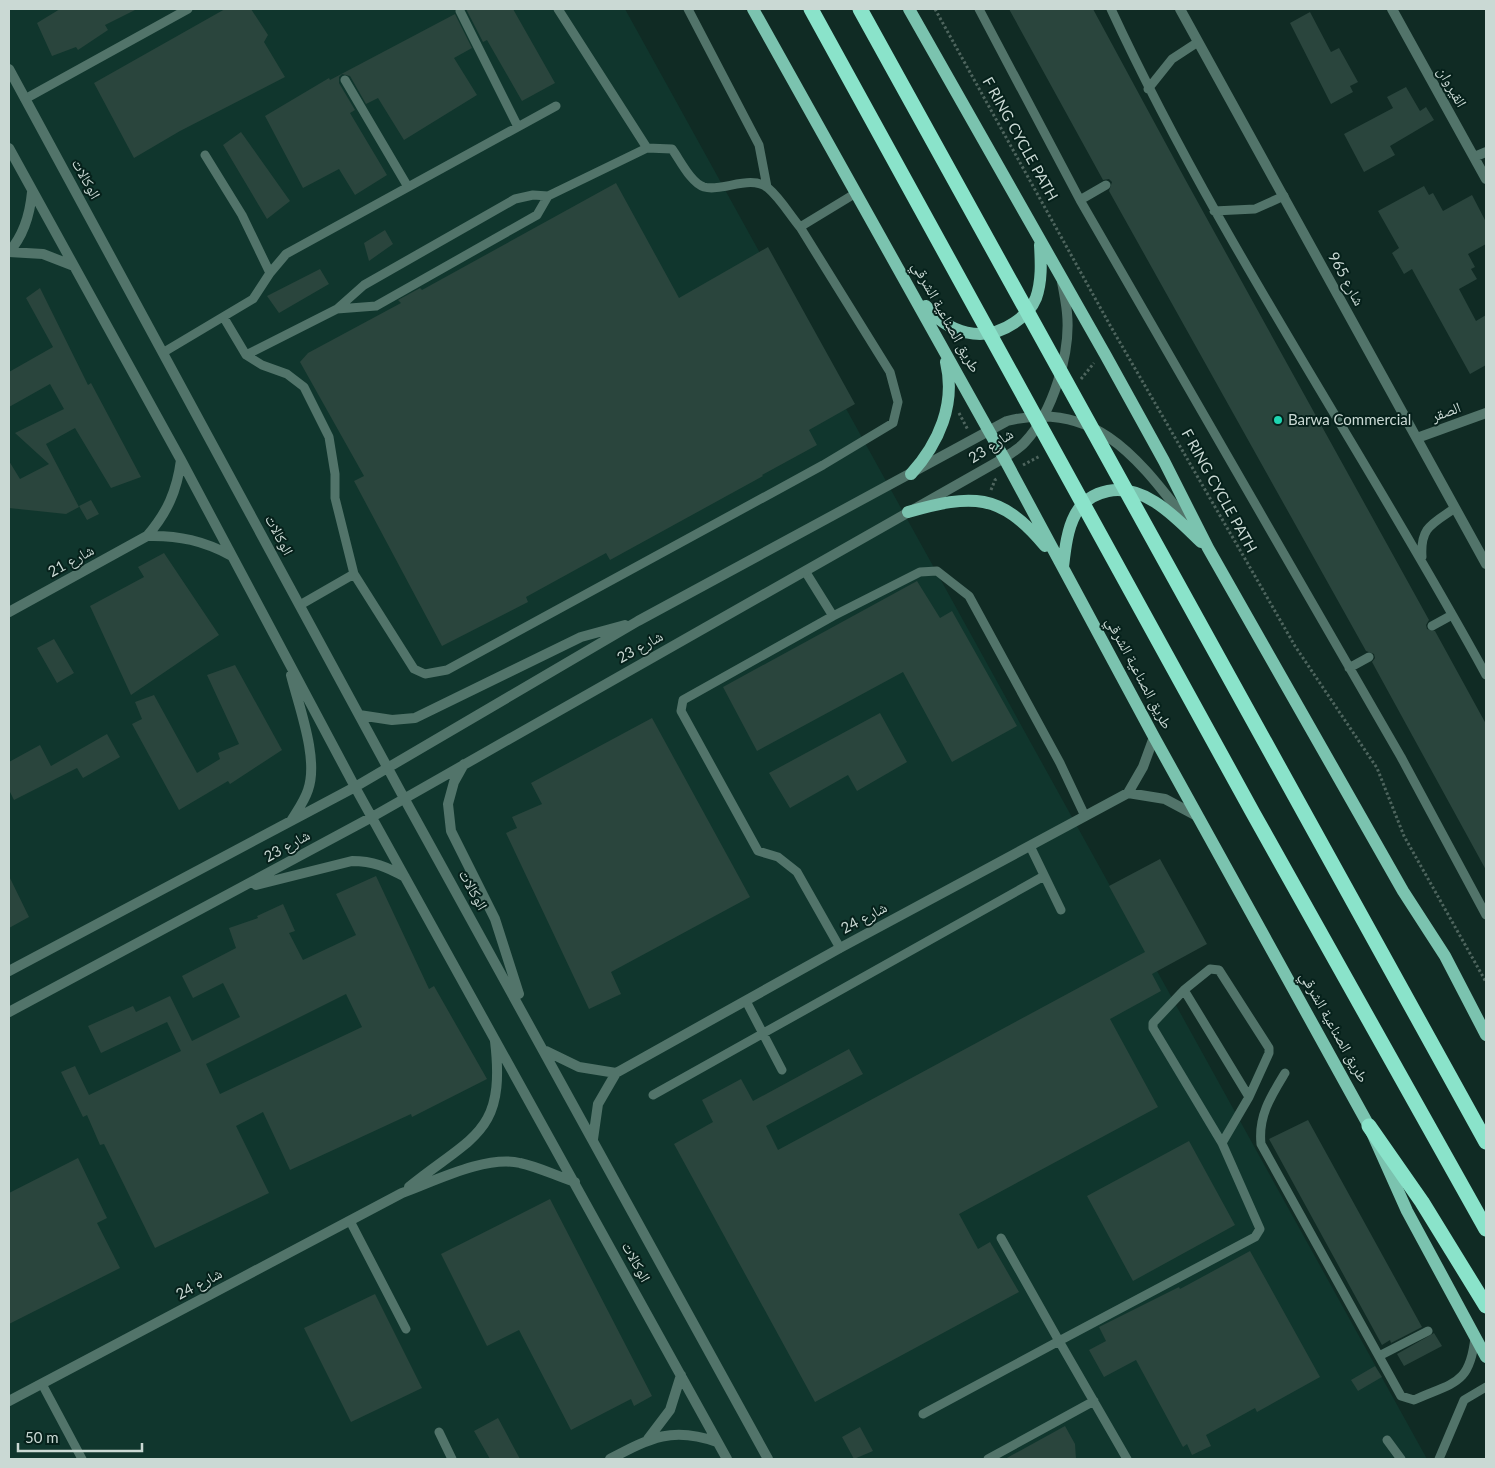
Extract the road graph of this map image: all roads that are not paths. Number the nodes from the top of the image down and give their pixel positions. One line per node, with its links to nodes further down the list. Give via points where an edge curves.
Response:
1 (188, 9): 17 (lane)
2 (558, 9): 22 (lane)
3 (688, 9): 30 (lane, via 759,145)
4 (753, 9): 32 (main road, طريق الصناعية الشرقي)
5 (811, 9): 117 (highway, طريق الصناعية الشرقي)
6 (860, 9): 112 (highway)
7 (909, 9): 38 (main road)
8 (979, 9): 35 (lane)
9 (1111, 9): 16 (lane)
10 (1182, 9): 13 (street, شارع 965)
11 (1392, 9): 26 (street, القيروان)
12 (460, 10): 19 (lane)
13 (1198, 42): 16 (lane, via 1172,60); 34 (street, شارع 965)
14 (9, 69): 17 (street, الوكالات)
15 (345, 80): 29 (lane)
16 (1148, 89): 20 (lane)
17 (25, 99): 47 (street, الوكالات)
18 (556, 106): 19 (lane)
19 (518, 127): 29 (lane)
20 (1179, 146): 23 (lane); 36 (lane)
21 (9, 148): 31 (street, الوكالات)
22 (647, 148): 30 (lane, via 672,149 695,181 704,187 719,188 742,182); 33 (lane)
23 (1170, 151)
24 (1486, 152): 26 (street)
25 (205, 155): 41 (lane, via 242,215)
26 (1474, 157): 27 (street, القيروان)
27 (1486, 179)
28 (1106, 185): 35 (lane)
29 (408, 187): 41 (lane, via 286,254)
30 (767, 187): 37 (lane)
31 (32, 191): 39 (street, via 24,230); 40 (street, الوكالات)
32 (856, 193): 37 (lane); 43 (main road, طريق الصناعية الشرقي)
33 (548, 196): 44 (lane, via 515,199 364,284); 44 (lane, via 537,215 376,306)
34 (1284, 196): 36 (lane, via 1255,209); 52 (street, شارع 965)
35 (1080, 200): 76 (lane)
36 (1214, 211): 61 (lane)
37 (800, 227): 65 (lane, via 890,372 898,402 893,423 823,465 447,670 426,674 414,669)
38 (1040, 243): 42 (main road); 43 (main road, via 1040,279 1036,299 1018,320 993,333 965,333 951,328 931,312)
39 (9, 252): 40 (street, via 43,254)
40 (74, 266): 54 (street, الوكالات)
41 (270, 273): 45 (lane, via 253,299)
42 (1062, 281): 50 (street, شارع 23, via 1067,312 1066,347 1055,391); 59 (main road, via 1164,461)
43 (909, 287): 46 (main road, طريق الصناعية الشرقي)
44 (337, 309): 48 (lane)
45 (224, 318): 47 (lane); 48 (lane)
46 (944, 349): 51 (main road, طريق الصناعية الشرقي); 55 (main road, via 950,388 943,426 929,452)
47 (164, 352): 66 (street, الوكالات)
48 (246, 355): 65 (lane, via 262,366 287,374 304,387 329,437 336,474 335,498)
49 (1486, 413): 52 (street, الصقر)
50 (1043, 415): 51 (street, شارع 23, via 1008,421); 53 (street, شارع 23, via 1024,444); 59 (street, شارع 23, via 1082,423 1120,445 1141,463)
51 (989, 431): 53 (main road, طريق الصناعية الشرقي); 55 (street, شارع 23)
52 (1417, 438): 56 (street, شارع 965)
53 (1004, 458): 57 (street, شارع 23); 63 (main road, طريق الصناعية الشرقي)
54 (181, 460): 58 (street, شارع 21, via 172,502); 60 (street, الوكالات)
55 (910, 474): 70 (street, شارع 23)
56 (1455, 508): 61 (lane, via 1429,526 1421,540); 62 (street, شارع 965)
57 (908, 512): 63 (main road, via 947,502 987,502 1020,518); 64 (street, شارع 23)
58 (147, 536): 60 (street, شارع 21, via 192,539); 67 (street, شارع 21)
59 (1208, 548): 63 (main road, via 1176,518 1148,498 1132,491 1113,490 1090,497 1081,505 1070,527); 102 (main road, via 1403,891 1446,956)
60 (232, 557): 74 (street, الوكالات)
61 (1423, 560): 68 (lane)
62 (1486, 564)
63 (1062, 567): 79 (main road, طريق الصناعية الشرقي)
64 (805, 571): 69 (lane); 80 (street, شارع 23)
65 (354, 574): 66 (lane)
66 (300, 605): 78 (street, الوكالات)
67 (9, 612)
68 (1452, 615): 71 (lane); 72 (lane)
69 (833, 616): 85 (lane, via 920,572 937,571 969,596 1060,763); 95 (lane, via 682,700 680,711 758,851 778,857 797,872)
70 (638, 621): 78 (street, شارع 23, via 581,637 415,718 392,720); 81 (street, شارع 23)
71 (1432, 626)
72 (1476, 656): 75 (lane); 77 (lane)
73 (1369, 657): 76 (lane)
74 (288, 660): 82 (street, الوكالات); 88 (street, الوكالات, via 306,734 311,775 308,789)
75 (1486, 661)
76 (1349, 668): 94 (lane)
77 (1486, 674)
78 (359, 714): 81 (street, الوكالات)
79 (1154, 737): 83 (street, via 1143,767); 86 (main road, طريق الصناعية الشرقي)
80 (464, 763): 84 (street, شارع 23); 100 (street, الوكالات, via 448,804 451,830 495,919)
81 (388, 768): 82 (street, شارع 23); 84 (street, الوكالات)
82 (355, 787): 87 (street, الوكالات); 88 (street, شارع 23)
83 (1128, 793): 85 (street, شارع 24); 86 (street, via 1165,799)
84 (404, 798): 87 (street, شارع 23); 100 (street, الوكالات)
85 (1085, 816): 89 (street, شارع 24)
86 (1198, 816): 110 (main road, طريق الصناعية الشرقي)
87 (372, 817): 91 (street, الوكالات); 92 (street, شارع 23)
88 (290, 823): 96 (street, شارع 23)
89 (1030, 846): 90 (lane); 95 (street, شارع 24)
90 (1044, 876): 93 (lane); 101 (lane)
91 (406, 877): 92 (street, شارع 23, via 384,865 352,861); 103 (street, الوكالات)
92 (238, 890): 99 (street, شارع 23)
93 (1061, 910)
94 (1486, 915)
95 (840, 948): 98 (street, شارع 24)
96 (9, 971)
97 (1184, 990): 109 (lane); 109 (lane, via 1210,969 1220,970 1267,1043 1269,1052); 113 (lane, via 1153,1023 1153,1028)
98 (746, 1001): 101 (lane); 106 (street, شارع 24)
99 (9, 1012)
100 (525, 1014): 104 (street, الوكالات)
101 (762, 1032): 105 (lane); 108 (lane)
102 (1486, 1035)
103 (494, 1036): 114 (street, الوكالات); 115 (street, شارع 24, via 497,1086 488,1122 476,1136)
104 (545, 1050): 106 (street, via 579,1067); 111 (street, الوكالات)
105 (782, 1070)
106 (616, 1073): 111 (street, via 598,1104)
107 (1285, 1073): 124 (lane, via 1265,1107 1259,1129 1261,1144)
108 (653, 1095)
109 (1249, 1097): 113 (lane)
110 (1369, 1126): 119 (highway, via 1422,1202); 122 (main road, طريق الصناعية الشرقي, via 1407,1211)
111 (593, 1140): 140 (street, الوكالات)
112 (1486, 1142)
113 (1222, 1143): 123 (lane, via 1260,1229 1255,1237)
114 (574, 1182): 115 (street, شارع 24, via 519,1162 503,1161 469,1169); 126 (street, الوكالات)
115 (402, 1193): 116 (street, شارع 24)
116 (350, 1221): 120 (lane); 127 (street, شارع 24)
117 (1486, 1229)
118 (1001, 1238): 123 (lane)
119 (1486, 1306)
120 (406, 1329)
121 (1428, 1331): 124 (lane)
122 (1474, 1337): 124 (lane, via 1472,1360 1466,1373 1414,1400 1401,1396); 125 (main road, طريق الصناعية الشرقي)
123 (1059, 1341): 130 (lane); 131 (lane)
124 (1378, 1356)
125 (1486, 1357)
126 (681, 1375): 133 (street, via 670,1410); 135 (street, الوكالات)
127 (42, 1384): 129 (street, شارع 24); 136 (lane)
128 (1486, 1387): 144 (lane, via 1464,1400)
129 (9, 1401)
130 (1094, 1401): 141 (lane); 142 (lane)
131 (923, 1414)
132 (439, 1432): 137 (lane)
133 (647, 1440): 135 (street, via 682,1434); 138 (street)
134 (1387, 1440): 143 (lane)
135 (717, 1442): 139 (street, الوكالات)
136 (82, 1459)
137 (452, 1459)
138 (610, 1459)
139 (727, 1459)
140 (768, 1459)
141 (988, 1459)
142 (1127, 1459)
143 (1400, 1459)
144 (1439, 1459)

